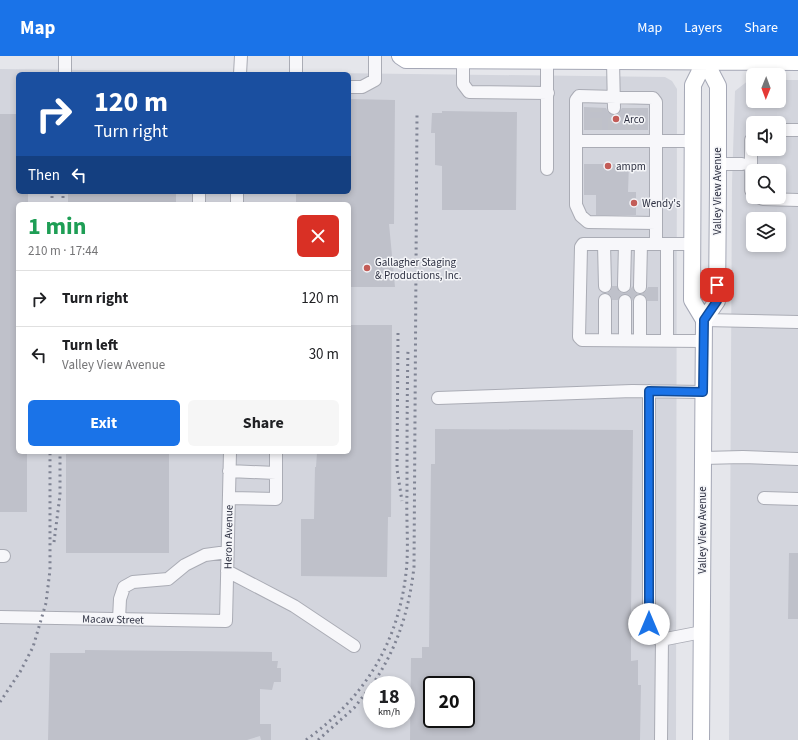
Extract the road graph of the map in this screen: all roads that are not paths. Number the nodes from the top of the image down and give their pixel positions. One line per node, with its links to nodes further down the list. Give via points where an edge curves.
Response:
1 (65, 56): 11 (street)
2 (241, 56): 12 (street)
3 (296, 56): 13 (street)
4 (375, 56): 14 (street, via 375,80 362,87)
5 (400, 56): 7 (main road, via 406,60)
6 (705, 58): 9 (main road); 10 (main road); 21 (main road, via 693,85); 39 (main road, Valley View Avenue, via 718,86 718,186 717,301)
7 (463, 60): 8 (main road); 15 (street, via 463,84 469,92)
8 (547, 61): 9 (main road); 15 (street)
9 (613, 61): 16 (street)
10 (798, 62)
11 (65, 72)
12 (240, 72)
13 (296, 72)
14 (351, 87)
15 (548, 93): 24 (street)
16 (614, 102): 19 (street, via 596,102 580,96 576,100); 20 (street, via 631,103 653,98 656,102)
17 (786, 130): 18 (street)
18 (798, 130)
19 (576, 141): 20 (street, via 596,135 630,135); 27 (street, via 576,205 580,216 588,222)
20 (657, 141): 21 (street); 27 (street)
21 (692, 141): 32 (main road)
22 (723, 164): 23 (street)
23 (742, 164)
24 (547, 169)
25 (786, 200): 26 (street)
26 (798, 200)
27 (656, 223): 31 (street)
28 (604, 244): 29 (street); 33 (street); 41 (street, via 583,244 580,247 579,337 582,340)
29 (625, 244): 30 (street); 34 (street)
30 (641, 244): 31 (street); 35 (street)
31 (661, 244): 32 (street); 44 (street)
32 (692, 244): 39 (main road, via 692,300)
33 (605, 286)
34 (624, 286)
35 (640, 287)
36 (605, 300): 41 (street)
37 (625, 301): 42 (street)
38 (640, 301): 43 (street)
39 (704, 320): 40 (street); 45 (main road, Valley View Avenue)
40 (798, 322)
41 (605, 340): 42 (street)
42 (625, 340): 43 (street)
43 (640, 340): 44 (street)
44 (667, 340): 45 (street)
45 (704, 341): 47 (main road, Valley View Avenue)
46 (649, 391): 47 (street); 48 (street); 64 (street, via 649,624 652,637)
47 (703, 392): 51 (main road, Valley View Avenue)
48 (438, 398)
49 (230, 454): 53 (street, Heron Avenue)
50 (276, 454): 54 (street)
51 (703, 458): 52 (street); 63 (main road, Valley View Avenue)
52 (798, 459)
53 (229, 471): 54 (street); 55 (street, Heron Avenue)
54 (276, 473): 55 (street, via 276,499)
55 (229, 498): 58 (street, Heron Avenue)
56 (764, 498): 57 (street)
57 (798, 499)
58 (227, 552): 59 (street, Heron Avenue); 61 (street, via 206,555 185,565 168,579 133,582 124,587 120,599)
59 (227, 571): 62 (street, Heron Avenue); 65 (street, via 294,606)
60 (0, 617): 61 (street, Macaw Street)
61 (119, 619): 62 (street, Macaw Street)
62 (226, 621)
63 (702, 632): 64 (street); 67 (main road, Valley View Avenue)
64 (662, 638): 66 (street)
65 (354, 646)
66 (660, 740)
67 (701, 740)

